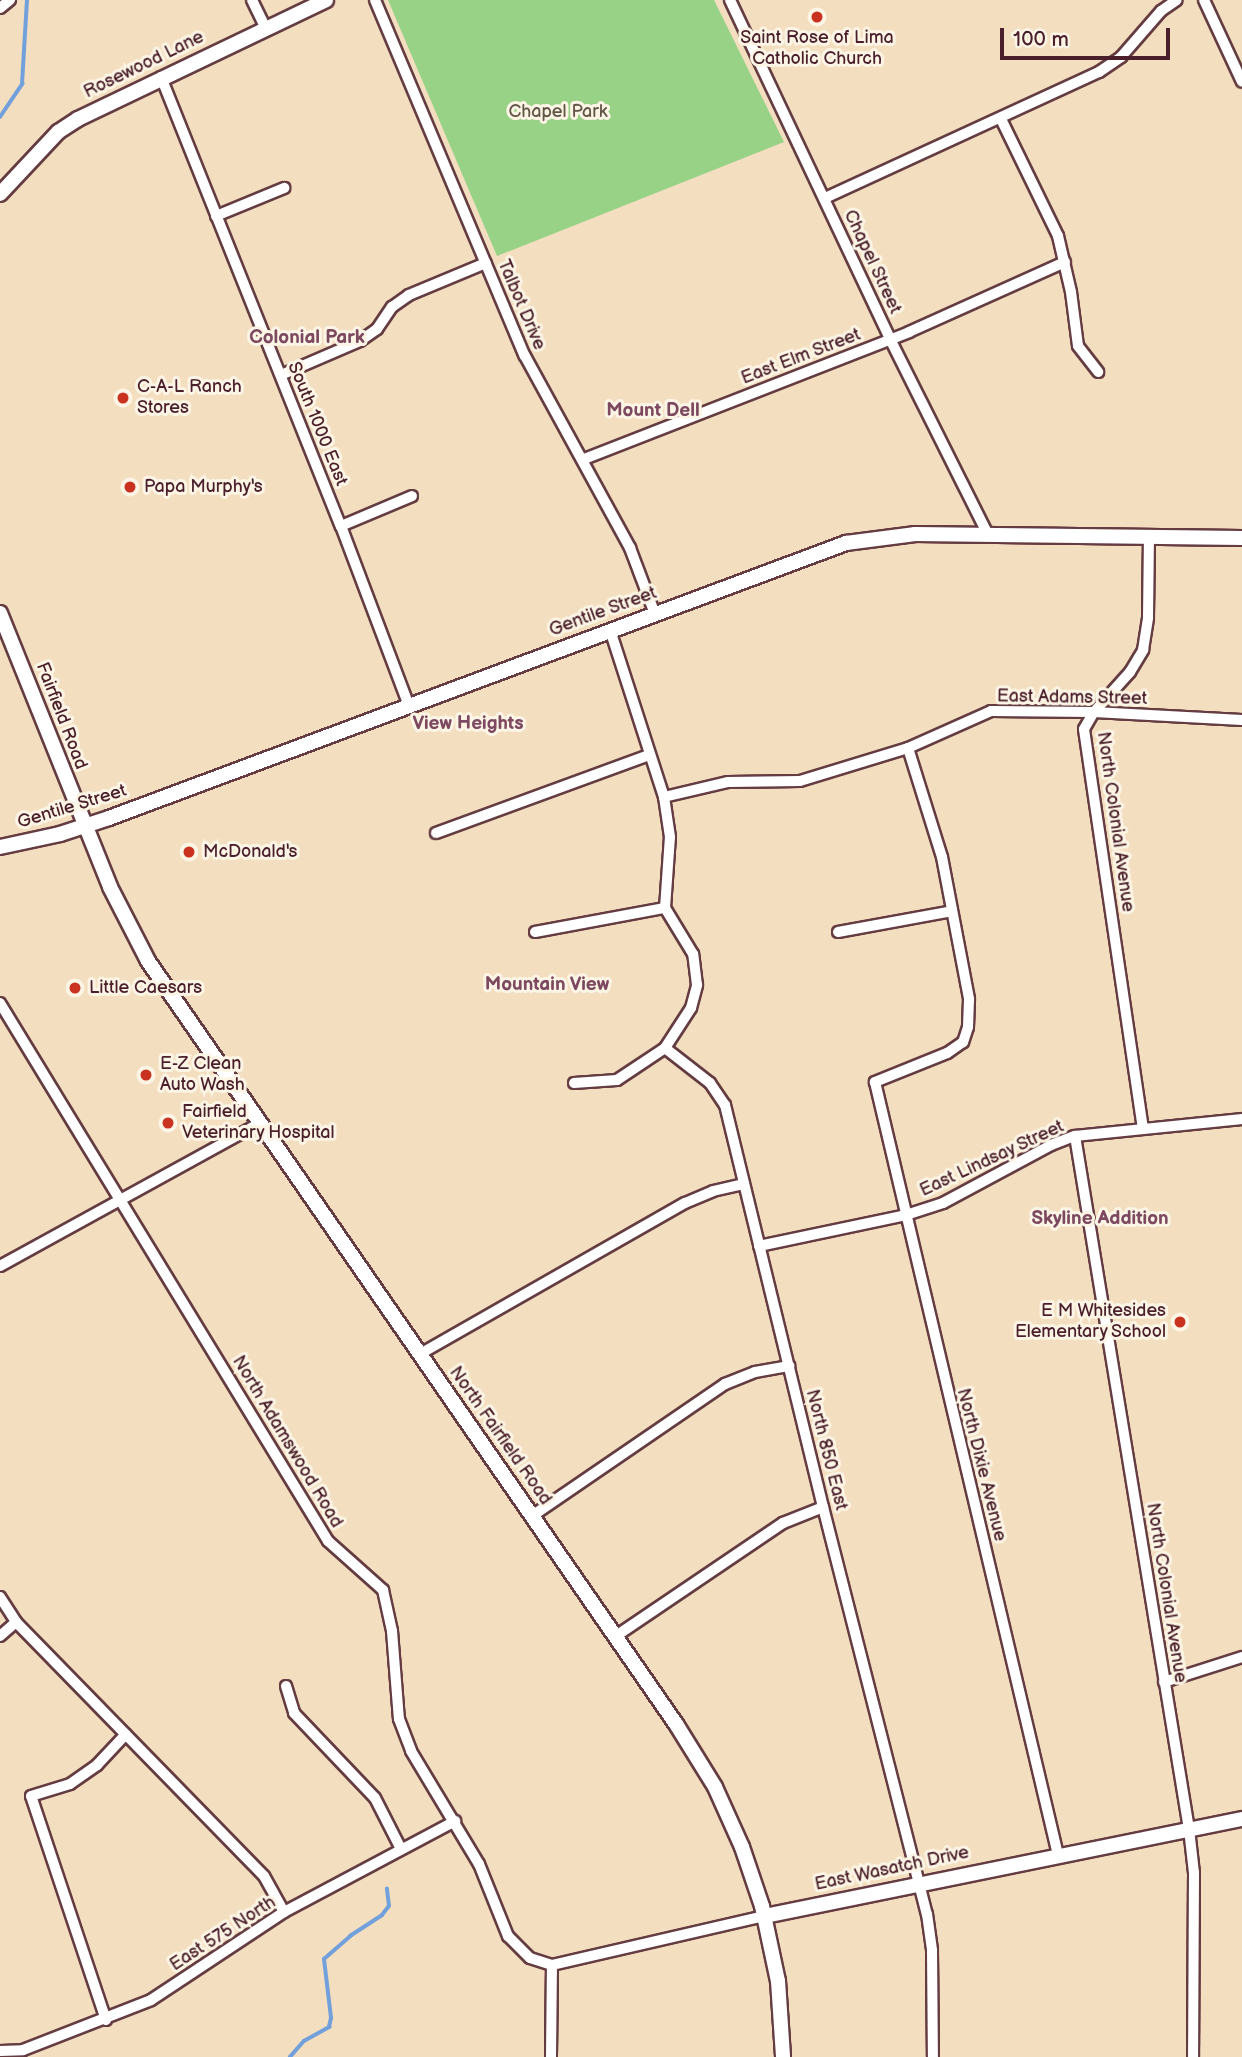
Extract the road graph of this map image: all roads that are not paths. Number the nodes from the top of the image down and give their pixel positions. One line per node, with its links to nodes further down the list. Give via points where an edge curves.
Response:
1 (10, 0): 8 (street)
2 (252, 0): 9 (street)
3 (326, 0): 9 (main road, Rosewood Lane)
4 (375, 0): 18 (street, Talbot Drive)
5 (730, 0): 15 (street, Chapel Street)
6 (1177, 0): 12 (street, via 1161,11 1121,57 1099,72)
7 (1204, 0): 11 (street)
8 (0, 9)
9 (266, 29): 10 (main road, Rosewood Lane)
10 (161, 77): 14 (main road, Rosewood Lane, via 58,132); 16 (street, South 1000 East)
11 (1242, 82)
12 (1001, 119): 15 (street); 17 (street, via 1058,236)
13 (284, 188): 16 (street)
14 (0, 194)
15 (825, 198): 19 (street, Chapel Street)
16 (216, 216): 21 (street, South 1000 East)
17 (1065, 262): 19 (street, East Elm Street); 20 (street, via 1078,346)
18 (486, 263): 21 (street, via 409,295 360,341); 22 (street, Talbot Drive, via 525,356)
19 (890, 339): 22 (street, East Elm Street); 25 (street, Chapel Street)
20 (1098, 372)
21 (281, 374): 24 (street, South 1000 East)
22 (584, 459): 29 (street, Talbot Drive, via 630,548)
23 (412, 496): 24 (street)
24 (341, 526): 31 (street, South 1000 East)
25 (988, 535): 26 (main road, Gentile Street); 29 (main road, Gentile Street, via 899,535 856,541)
26 (1149, 537): 27 (main road, Gentile Street); 32 (street, North Colonial Avenue, via 1143,650)
27 (1242, 538)
28 (0, 613): 37 (main road, Fairfield Road)
29 (655, 614): 30 (main road, Gentile Street)
30 (610, 630): 31 (main road, Gentile Street); 35 (street)
31 (409, 706): 37 (main road, Gentile Street)
32 (1094, 712): 33 (street, East Adams Street); 34 (street, East Adams Street, via 991,711); 50 (street, North Colonial Avenue, via 1084,729)
33 (1242, 720)
34 (908, 748): 36 (street, East Adams Street, via 800,781 728,782); 42 (street, via 942,857)
35 (649, 755): 36 (street); 38 (street)
36 (664, 797): 41 (street, via 670,837)
37 (85, 826): 39 (main road, Gentile Street); 40 (main road, Fairfield Road)
38 (436, 834)
39 (0, 847)
40 (104, 871): 49 (main road, North Fairfield Road, via 148,961)
41 (666, 908): 44 (street); 46 (street, via 693,954 698,985 691,1008)
42 (952, 911): 43 (street); 54 (street, North Dixie Avenue, via 969,999 963,1042 947,1054 875,1082)
43 (838, 932)
44 (535, 933)
45 (0, 1003): 53 (street, North Adamswood Road)
46 (665, 1048): 47 (street, via 617,1080); 52 (street, North 850 East, via 710,1083 725,1105)
47 (575, 1083)
48 (1242, 1119): 50 (street, East Lindsay Street)
49 (260, 1123): 53 (street); 57 (main road, North Fairfield Road)
50 (1143, 1129): 51 (street, East Lindsay Street)
51 (1075, 1136): 54 (street, East Lindsay Street, via 943,1203); 66 (street, North Colonial Avenue)
52 (744, 1184): 55 (street, North 850 East); 57 (street, via 685,1203)
53 (121, 1200): 56 (street); 70 (street, North Adamswood Road, via 328,1541 383,1590 393,1631 399,1719 411,1751)
54 (906, 1215): 55 (street, East Lindsay Street); 73 (street, North Dixie Avenue)
55 (759, 1246): 58 (street, North 850 East)
56 (0, 1266)
57 (420, 1354): 60 (main road, North Fairfield Road)
58 (789, 1366): 59 (street, North 850 East); 60 (street, via 725,1384)
59 (823, 1507): 64 (street, via 783,1522); 74 (street, North 850 East)
60 (532, 1516): 64 (main road, North Fairfield Road)
61 (0, 1597): 62 (street)
62 (16, 1622): 63 (street); 68 (street)
63 (0, 1636)
64 (616, 1636): 76 (main road, North Fairfield Road, via 715,1787)
65 (1242, 1657): 66 (street)
66 (1164, 1682): 71 (street, North Colonial Avenue)
67 (286, 1686): 72 (street, via 293,1713 375,1798)
68 (126, 1734): 75 (street, via 264,1876); 78 (street, via 97,1765 70,1784 31,1797)
69 (1242, 1819): 71 (main road, East Wasatch Drive)
70 (455, 1821): 72 (street, East 575 North); 77 (street, North Adamswood Road, via 479,1864 508,1936 530,1958)
71 (1189, 1829): 73 (main road, East Wasatch Drive); 83 (street, North Colonial Avenue, via 1194,1873)
72 (401, 1849): 75 (street, East 575 North)
73 (1058, 1855): 74 (main road, East Wasatch Drive)
74 (920, 1882): 76 (main road, East Wasatch Drive); 82 (street, North 850 East, via 932,1951)
75 (284, 1912): 78 (street, East 575 North, via 151,2000)
76 (765, 1916): 77 (street, East Wasatch Drive); 81 (main road, North Fairfield Road, via 778,1981)
77 (552, 1965): 80 (street)
78 (106, 2020): 79 (street, East 575 North, via 23,2050)
79 (0, 2052)
80 (551, 2057)
81 (783, 2057)
82 (933, 2057)
83 (1193, 2057)

